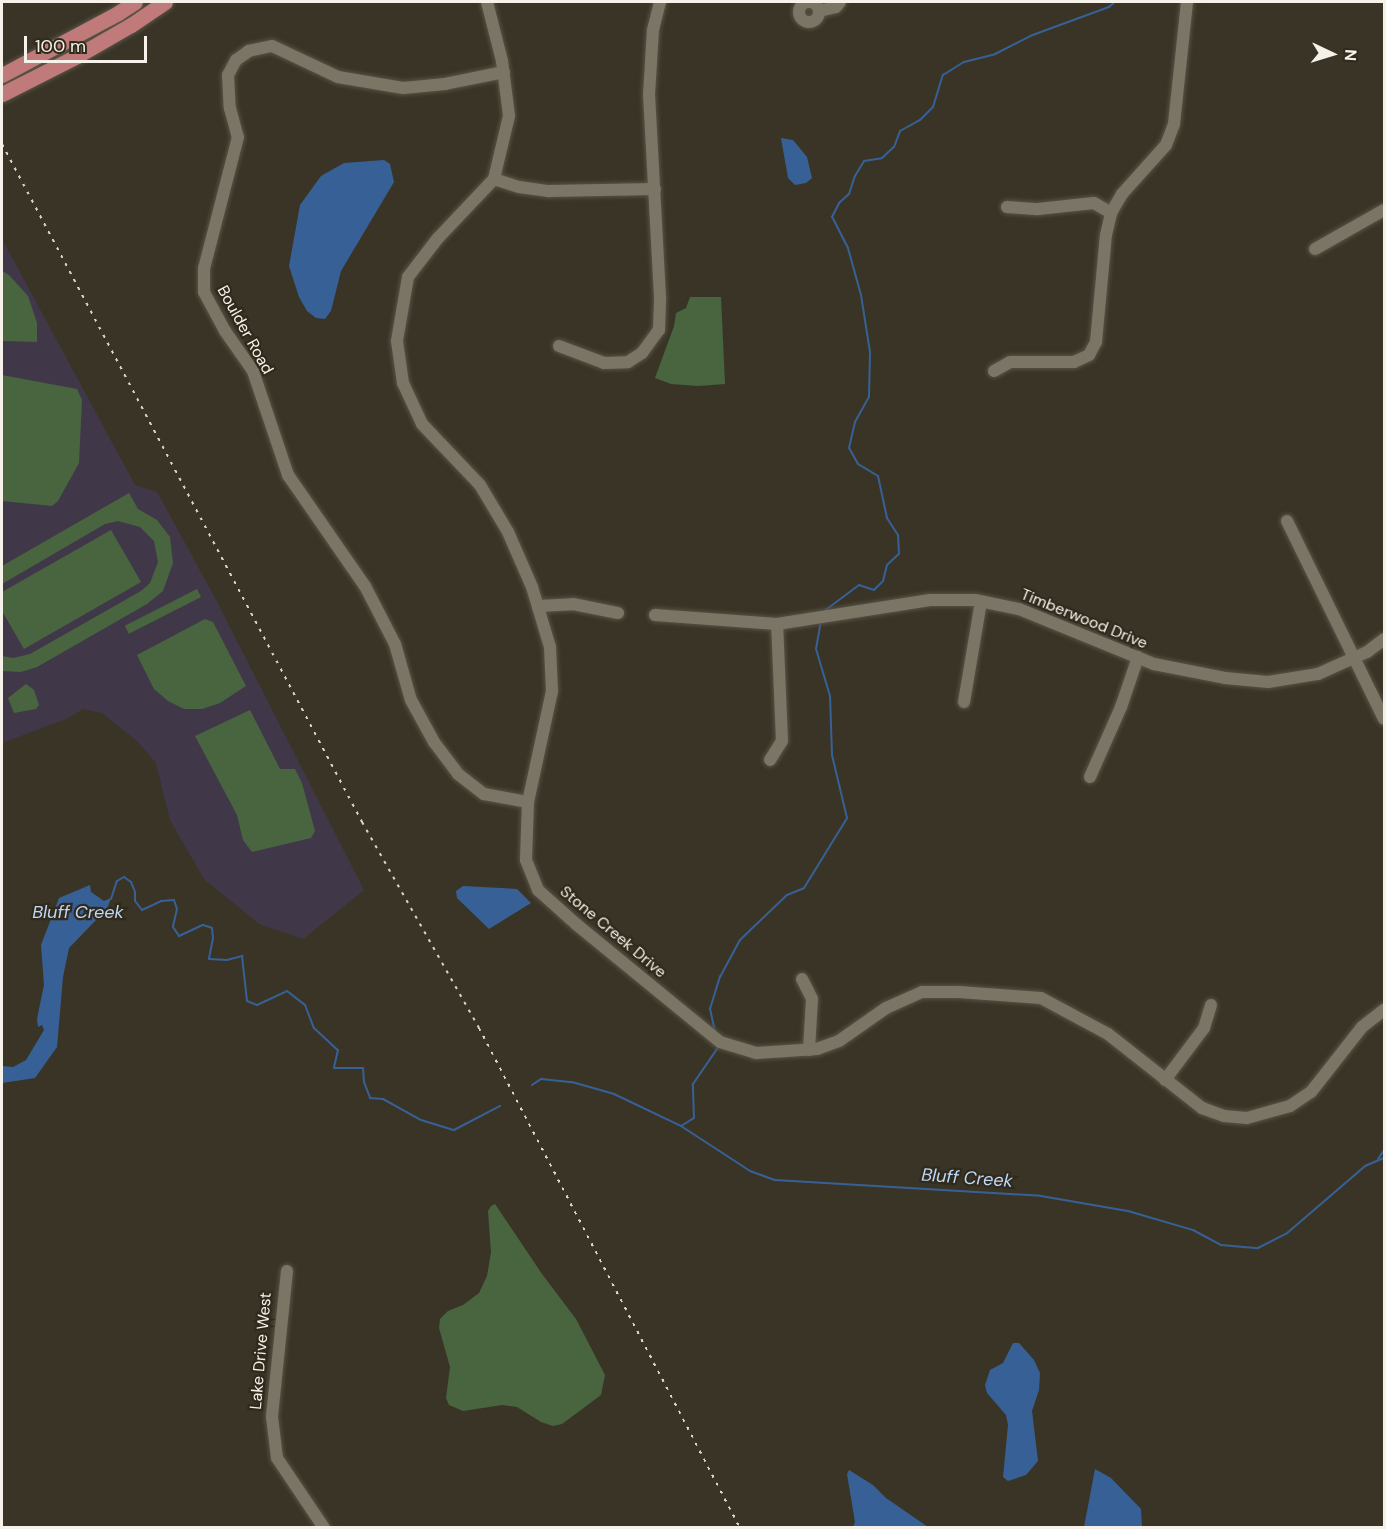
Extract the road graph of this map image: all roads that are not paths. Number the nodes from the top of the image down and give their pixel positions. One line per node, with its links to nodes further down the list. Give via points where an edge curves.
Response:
1 (135, 2): 9 (main road)
2 (165, 2): 10 (main road, via 131,26)
3 (487, 2): 8 (street)
4 (660, 2): 12 (street, via 653,30 649,95)
5 (840, 2): 7 (street, via 836,7)
6 (1187, 2): 15 (street, via 1174,124 1166,145 1122,194)
7 (819, 10)
8 (504, 72): 11 (street, via 509,116); 32 (street, Boulder Road, via 403,88 338,77 272,46 249,51 236,60 228,75 230,108 238,137 204,268 204,292 253,371 288,475 365,586 395,644 411,700 434,742 458,774 484,794)
9 (2, 75)
10 (2, 94)
11 (494, 179): 12 (street, via 549,191); 21 (street, Stone Creek Drive, via 438,238 408,277 398,340 403,383 422,424 480,485 508,532)
12 (655, 189): 17 (street, via 659,330 642,353 628,362 604,363)
13 (1007, 207): 15 (street, via 1038,209 1094,203)
14 (1384, 210): 16 (street)
15 (1112, 213): 18 (street, via 1106,235 1096,342 1089,355 1074,362 1010,362)
16 (1315, 249)
17 (559, 346)
18 (994, 371)
19 (1287, 521): 27 (street)
20 (981, 601): 24 (street, Timberwood Drive, via 930,600); 26 (street, Timberwood Drive, via 1019,609); 28 (street)
21 (538, 606): 22 (street, via 573,604); 32 (street, Stone Creek Drive, via 550,647 552,691)
22 (618, 613)
23 (655, 615): 24 (street, Timberwood Drive)
24 (777, 624): 30 (street, via 782,741)
25 (1384, 639): 27 (street, Timberwood Drive)
26 (1138, 657): 27 (street, Timberwood Drive, via 1154,664 1226,678 1268,681 1318,674); 31 (street)
27 (1355, 657): 29 (street)
28 (964, 702)
29 (1384, 719)
30 (770, 760)
31 (1090, 777)
32 (528, 802): 36 (street, Stone Creek Drive, via 526,860 538,890 576,924 720,1042 756,1053)
33 (802, 979): 36 (street, via 812,999)
34 (1211, 1005): 37 (street, via 1204,1028)
35 (1384, 1010): 37 (street, Stone Creek Drive, via 1362,1027 1311,1092 1270,1114 1224,1116 1202,1108)
36 (809, 1050): 37 (street, Stone Creek Drive, via 839,1041 886,1008 922,992 1041,998 1108,1034)
37 (1165, 1080)
38 (287, 1271): 39 (street, Lake Drive West, via 272,1417 278,1458)
39 (324, 1527)

